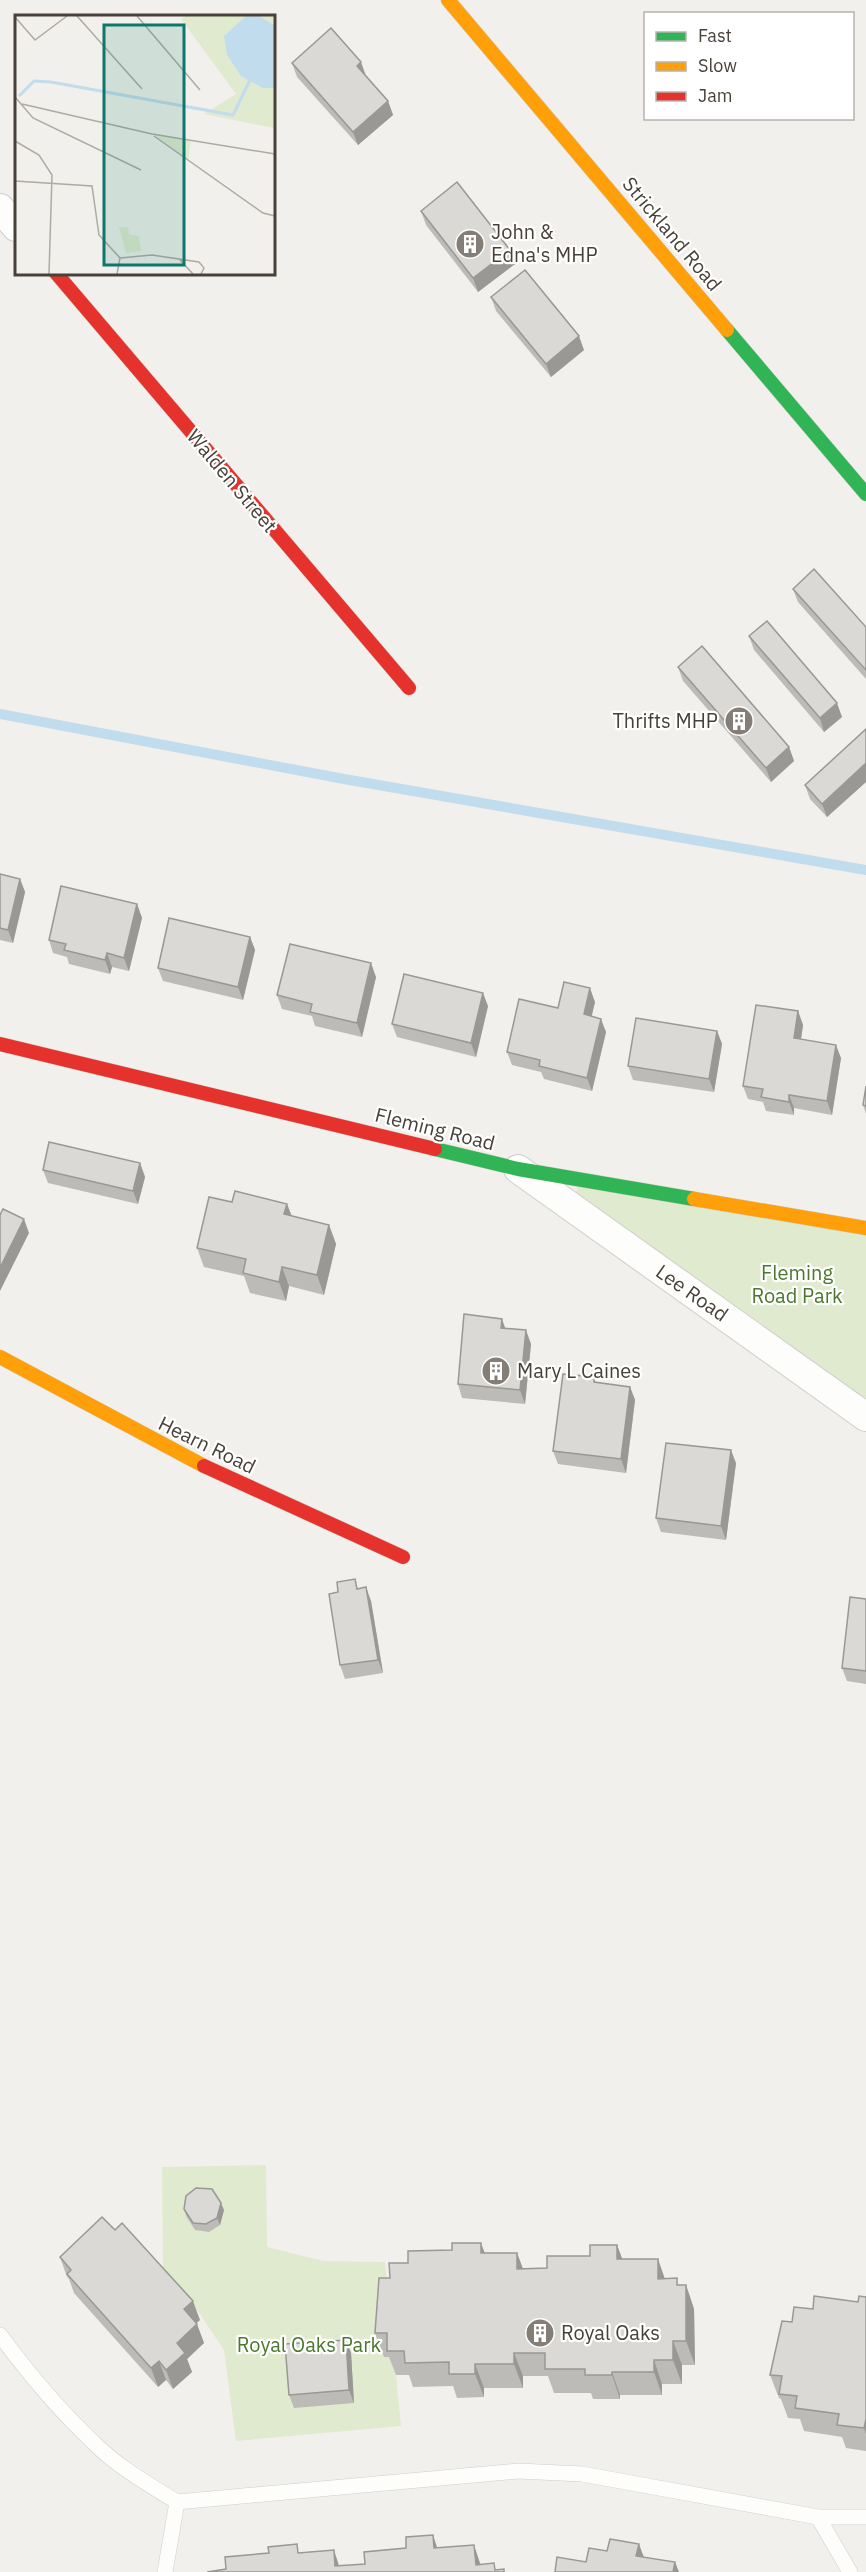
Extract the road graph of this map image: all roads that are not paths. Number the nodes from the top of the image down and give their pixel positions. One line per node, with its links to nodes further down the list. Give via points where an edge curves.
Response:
1 (448, 0): 5 (street, Strickland Road)
2 (0, 208): 3 (street)
3 (15, 226)
4 (57, 274): 6 (street, Walden Street)
5 (866, 494)
6 (409, 688)
7 (0, 1044): 8 (street, Fleming Road)
8 (518, 1169): 9 (street, Fleming Road); 11 (street, Lee Road)
9 (866, 1228)
10 (0, 1358): 12 (street, Hearn Road, via 184,1457)
11 (866, 1417)
12 (403, 1557)
13 (0, 2335): 14 (lane, via 28,2372 95,2444 136,2477)
14 (177, 2502): 15 (lane, via 518,2471 582,2474); 17 (lane)
15 (818, 2517): 16 (lane); 18 (lane)
16 (866, 2517)
17 (165, 2572)
18 (850, 2572)

